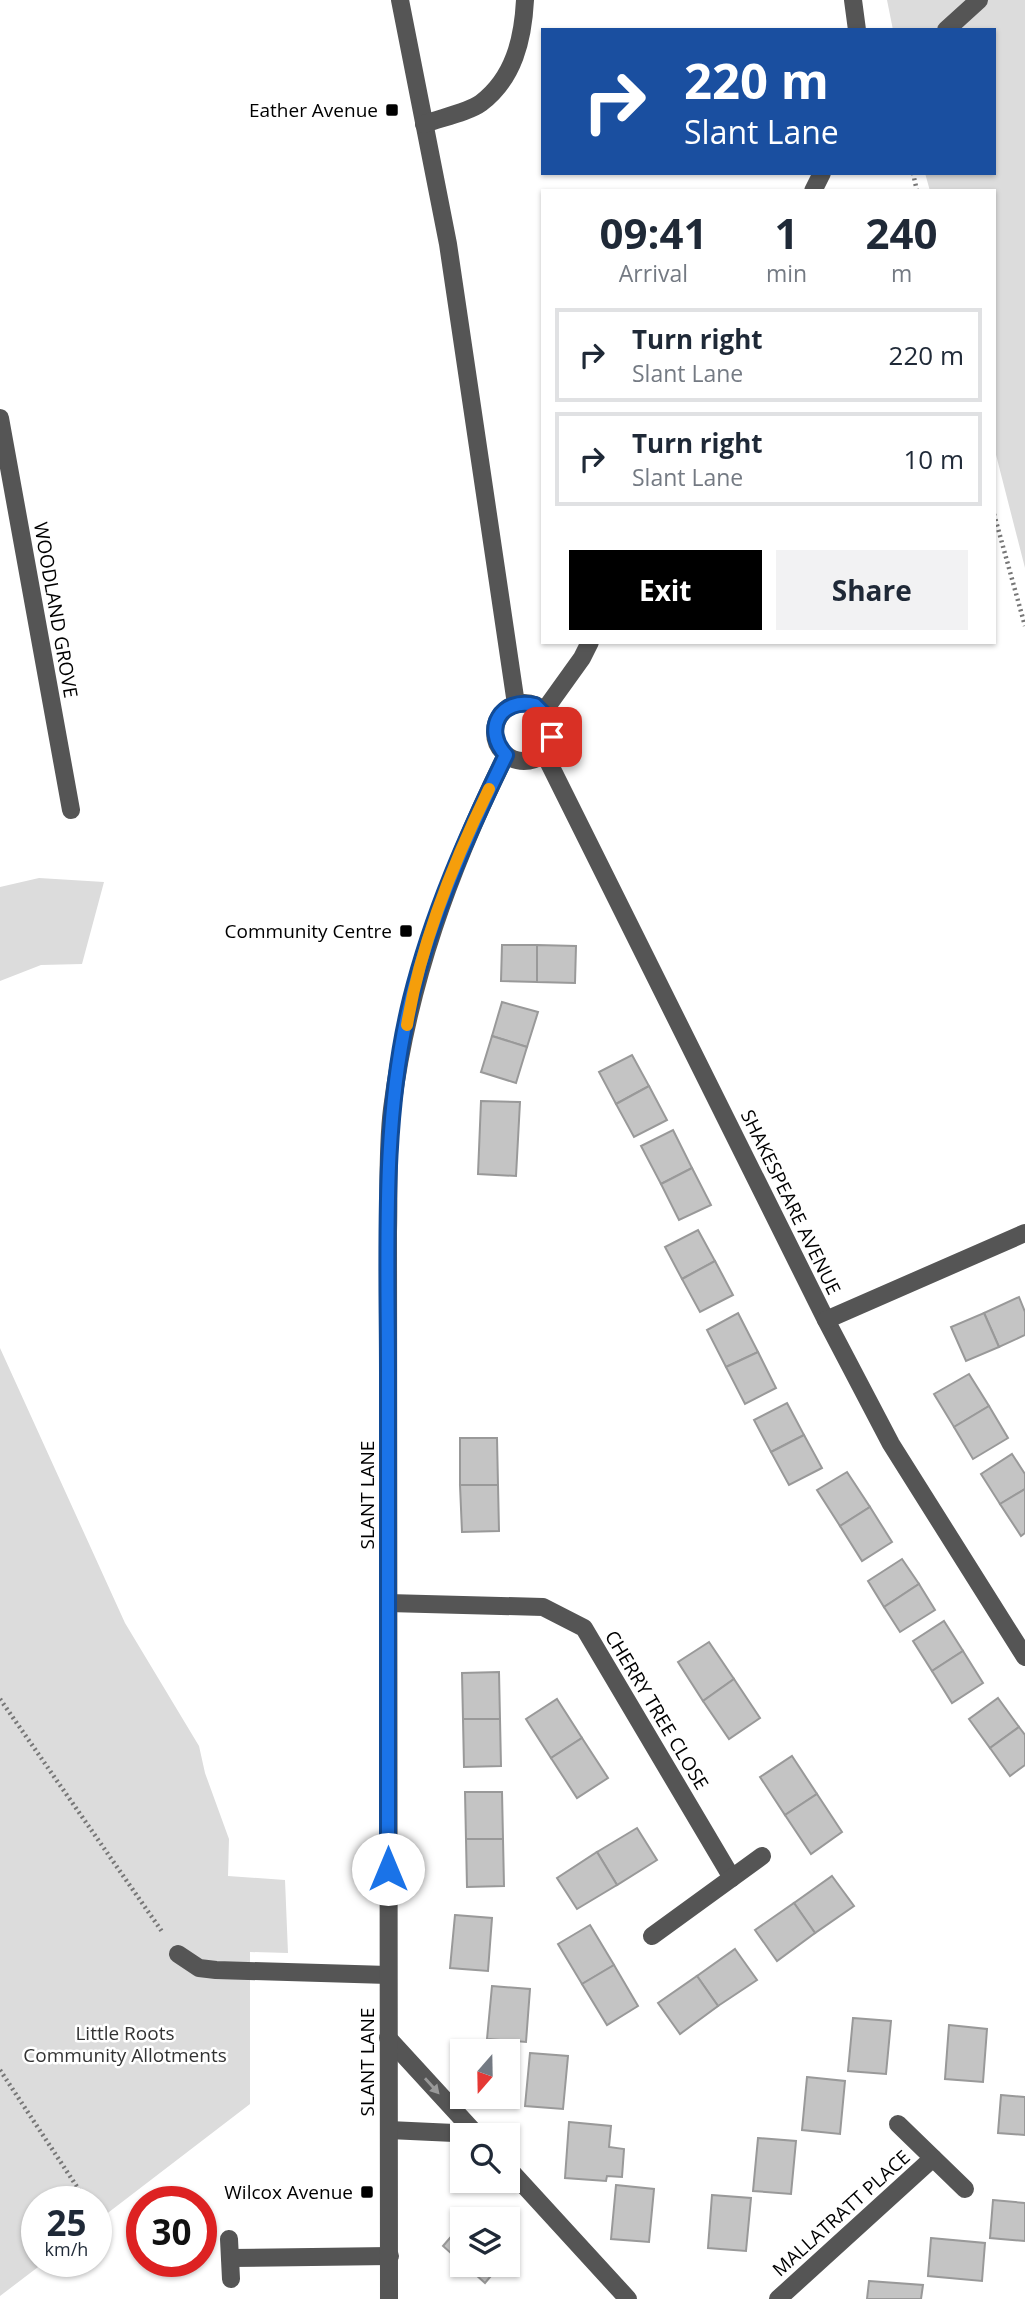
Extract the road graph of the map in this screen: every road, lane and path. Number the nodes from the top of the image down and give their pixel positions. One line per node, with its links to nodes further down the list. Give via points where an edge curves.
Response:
1 (400, 0): 7 (street)
2 (525, 0): 7 (street, via 512,69 480,104)
3 (853, 0): 5 (street)
4 (979, 0): 6 (street)
5 (857, 28)
6 (948, 28)
7 (424, 124): 12 (street, via 448,243)
8 (0, 418): 16 (street, WOODLAND GROVE)
9 (996, 521): 10 (path)
10 (1025, 626)
11 (589, 644): 13 (street)
12 (516, 704): 13 (street, via 535,705); 15 (street, via 503,711 495,729)
13 (544, 711): 14 (street, via 552,728)
14 (544, 753): 15 (street, via 526,761); 18 (street, SHAKESPEARE AVENUE)
15 (506, 755): 19 (street, SLANT LANE, via 473,822 427,949 411,999 392,1111)
16 (71, 810)
17 (1025, 1233): 18 (street)
18 (826, 1320): 20 (street, SHAKESPEARE AVENUE, via 891,1444)
19 (388, 1604): 23 (street, CHERRY TREE CLOSE, via 543,1607 584,1628); 26 (street, SLANT LANE)
20 (1025, 1657)
21 (0, 1699): 25 (path)
22 (762, 1856): 23 (street)
23 (732, 1878): 24 (street)
24 (652, 1936)
25 (178, 1954): 26 (street, via 200,1968 216,1970)
26 (388, 1975): 27 (street, SLANT LANE)
27 (388, 2038): 29 (street, one-way to 29); 31 (street, SLANT LANE)
28 (0, 2070): 35 (path)
29 (466, 2123)
30 (898, 2124): 33 (street, MALLATRATT PLACE)
31 (389, 2130): 32 (street); 38 (street, SLANT LANE)
32 (450, 2133)
33 (933, 2158): 36 (street, MALLATRATT PLACE); 43 (street, MALLATRATT PLACE)
34 (520, 2181): 42 (street)
35 (76, 2186)
36 (965, 2189)
37 (229, 2239): 39 (street)
38 (390, 2256): 39 (street); 41 (street, SLANT LANE)
39 (230, 2258): 40 (street)
40 (231, 2280)
41 (389, 2299)
42 (628, 2299)
43 (778, 2299)

